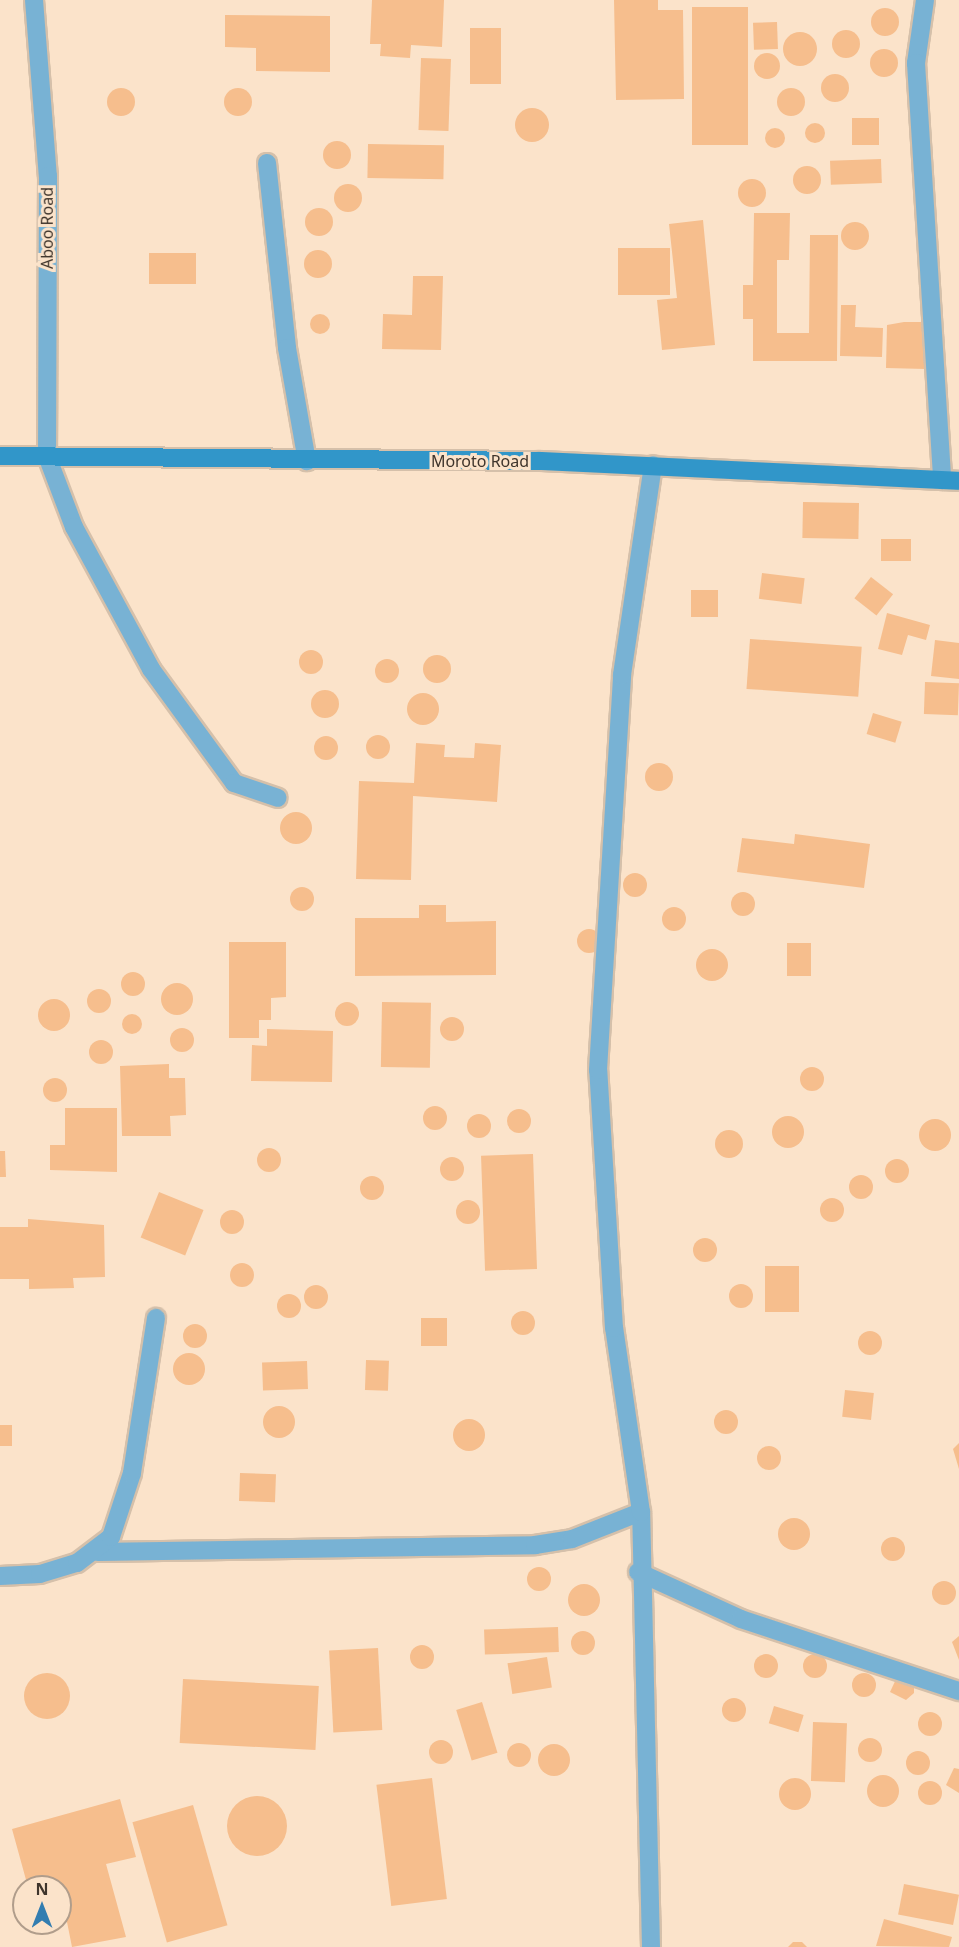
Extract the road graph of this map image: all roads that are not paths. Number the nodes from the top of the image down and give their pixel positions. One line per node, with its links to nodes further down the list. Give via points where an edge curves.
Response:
1 (34, 0): 5 (street, Aboo Road, via 48,176)
2 (925, 0): 8 (street, via 916,63)
3 (267, 163): 6 (street, via 287,348)
4 (0, 456): 5 (main road, Moroto Road)
5 (47, 456): 6 (main road, Moroto Road); 9 (street, via 74,527 151,669 234,783)
6 (307, 461): 7 (main road, Moroto Road)
7 (653, 465): 8 (main road, Moroto Road); 11 (street, via 622,675 598,1070 615,1338)
8 (951, 481)
9 (278, 798)
10 (156, 1318): 12 (street, via 132,1473 111,1537)
11 (641, 1512): 12 (street, via 572,1539 535,1545); 13 (street)
12 (98, 1552): 14 (street, via 40,1574)
13 (638, 1572): 15 (street, via 741,1619); 16 (street)
14 (0, 1576)
15 (959, 1691)
16 (651, 1947)

